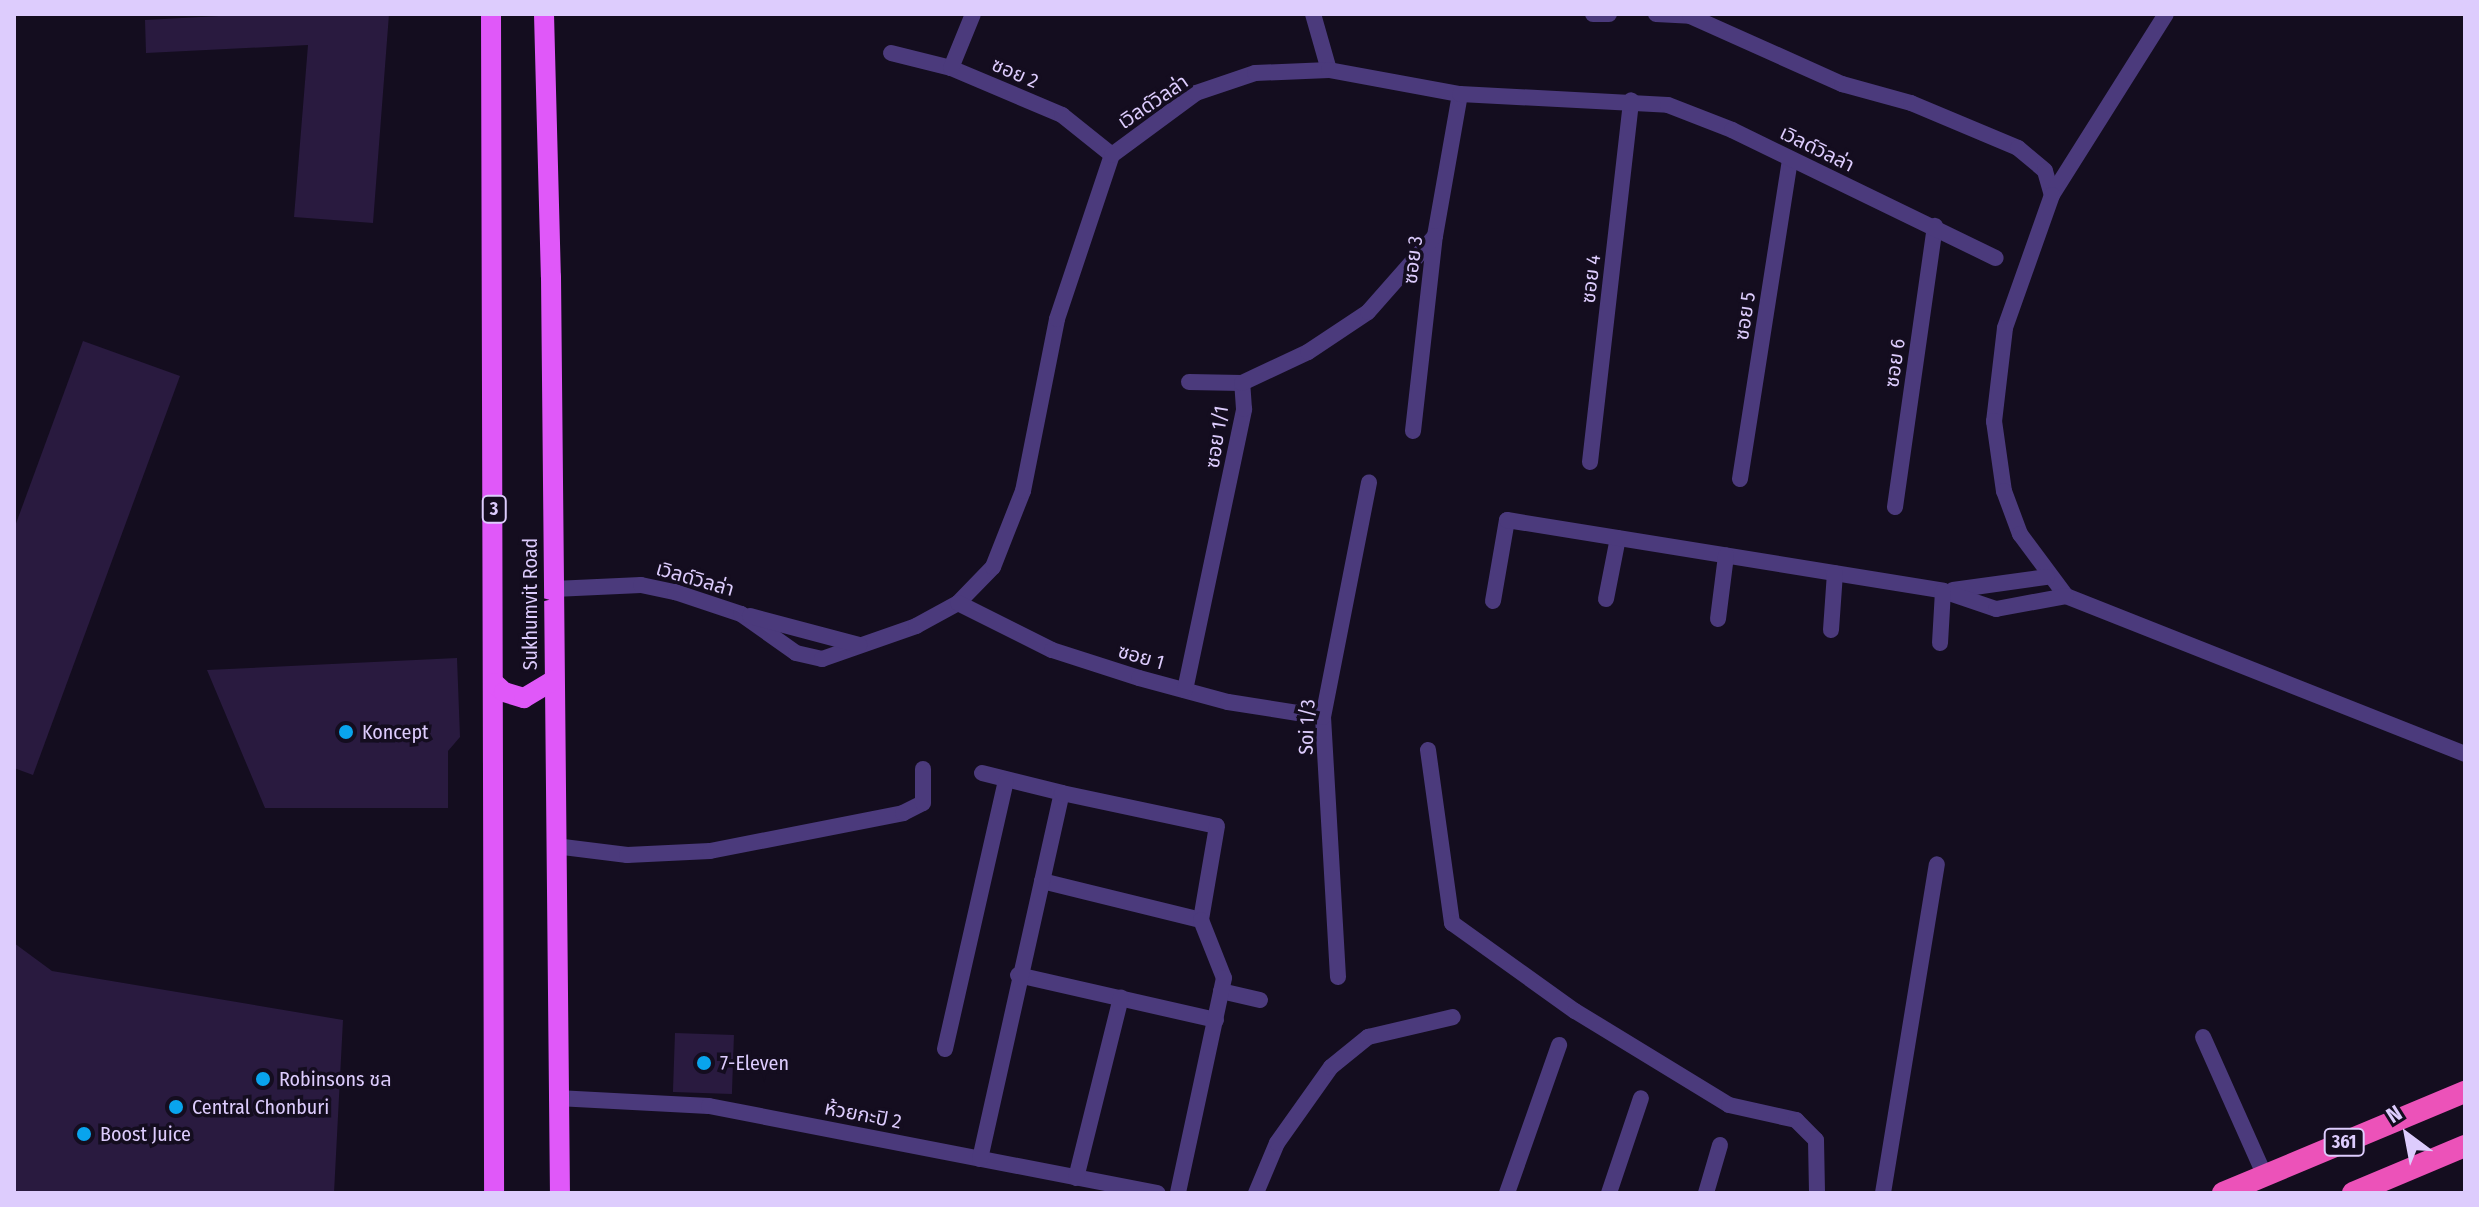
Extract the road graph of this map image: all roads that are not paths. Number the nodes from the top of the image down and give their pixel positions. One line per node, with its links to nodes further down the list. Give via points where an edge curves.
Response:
1 (491, 14): 45 (main road, Sukhumvit Road / 3)
2 (544, 14): 33 (main road, Sukhumvit Road)
3 (973, 14): 12 (street)
4 (1313, 14): 13 (street)
5 (1593, 14): 6 (street)
6 (1599, 14): 7 (street)
7 (1609, 14)
8 (1656, 14): 10 (street)
9 (2166, 14): 18 (street)
10 (1690, 15): 18 (street, via 1842,84 1911,103 2018,148 2045,171)
11 (891, 53): 12 (street, ซอย 2)
12 (951, 68): 16 (street, ซอย 2, via 1062,115)
13 (1329, 70): 14 (street, เวิลด์วิลล่า); 16 (street, เวิลด์วิลล่า, via 1255,73 1196,93)
14 (1460, 94): 15 (street, เวิลด์วิลล่า); 20 (street, ซอย 3)
15 (1631, 100): 17 (street, เวิลด์วิลล่า, via 1668,105); 25 (street, ซอย 4)
16 (1112, 155): 38 (street, เวิลด์วิลล่า, via 1057,319 1023,491 993,567)
17 (1790, 159): 19 (street, เวิลด์วิลล่า); 26 (street, ซอย 5)
18 (2052, 195): 32 (street, via 2005,328 1994,421 2004,491 2020,534)
19 (1935, 226): 21 (street, เวิลด์วิลล่า); 28 (street, ซอย 6)
20 (1435, 236): 23 (street, ซอย 1/1, via 1368,312 1308,352); 24 (street, ซอย 3)
21 (1996, 258)
22 (1189, 382): 23 (street)
23 (1242, 383): 46 (street, ซอย 1/1, via 1244,409)
24 (1413, 431)
25 (1590, 462)
26 (1740, 479)
27 (1369, 482): 47 (street, Soi 1/3)
28 (1895, 507)
29 (1618, 538): 30 (street); 36 (street); 37 (street, via 1507,520)
30 (1726, 556): 31 (street); 40 (street)
31 (1835, 573): 34 (street); 41 (street)
32 (2047, 577): 34 (street); 35 (street)
33 (554, 589): 39 (street, เวิลด์วิลล่า, via 641,585); 44 (main road, Sukhumvit Road)
34 (1943, 591): 35 (street, via 1996,609); 42 (street)
35 (2066, 596): 49 (street)
36 (1606, 599)
37 (1493, 601)
38 (958, 603): 43 (street, เวิลด์วิลล่า); 46 (street, ซอย 1, via 1052,650)
39 (741, 614): 43 (street, via 830,641); 43 (street, เวิลด์วิลล่า, via 796,653 822,659)
40 (1718, 619)
41 (1831, 630)
42 (1940, 643)
43 (864, 645)
44 (554, 680): 45 (main road, via 524,698); 54 (main road, Sukhumvit Road)
45 (494, 683): 76 (main road, Sukhumvit Road / 3)
46 (1185, 690): 47 (street, ซอย 1)
47 (1323, 717): 59 (street, Soi 1/3)
48 (1428, 750): 84 (street, via 1452,923 1575,1011 1729,1105 1796,1120 1816,1140)
49 (2464, 751)
50 (923, 769): 54 (street, via 923,803 903,813 710,851 627,855)
51 (982, 773): 52 (street)
52 (1006, 781): 53 (street); 67 (street)
53 (1062, 793): 56 (street); 57 (street, via 1217,826)
54 (555, 846): 69 (main road, Sukhumvit Road)
55 (1937, 864): 85 (street)
56 (1042, 881): 57 (street); 58 (street)
57 (1201, 920): 60 (street, via 1224,978)
58 (1018, 975): 61 (street); 73 (street)
59 (1338, 977)
60 (1221, 991): 62 (street); 64 (street)
61 (1121, 998): 64 (street); 75 (street)
62 (1260, 1000)
63 (1453, 1017): 80 (street, via 1368,1037 1331,1067 1277,1143)
64 (1216, 1020): 79 (street)
65 (2203, 1037): 74 (street)
66 (1559, 1045): 81 (street)
67 (945, 1049)
68 (2465, 1092): 74 (highway, 361)
69 (557, 1098): 73 (street, ห้วยกะปิ 2, via 709,1106); 77 (main road, Sukhumvit Road)
70 (1641, 1098): 82 (street)
71 (1720, 1145): 83 (street)
72 (2465, 1146): 87 (highway, 361)
73 (980, 1159): 75 (street, ห้วยกะปิ 2)
74 (2265, 1176): 86 (highway, 361)
75 (1076, 1178): 78 (street, ห้วยกะปิ 2)
76 (494, 1193)
77 (560, 1193)
78 (1158, 1193)
79 (1178, 1193)
80 (1256, 1193)
81 (1507, 1193)
82 (1609, 1193)
83 (1706, 1193)
84 (1817, 1193)
85 (1883, 1193)
86 (2223, 1193)
87 (2353, 1193)

